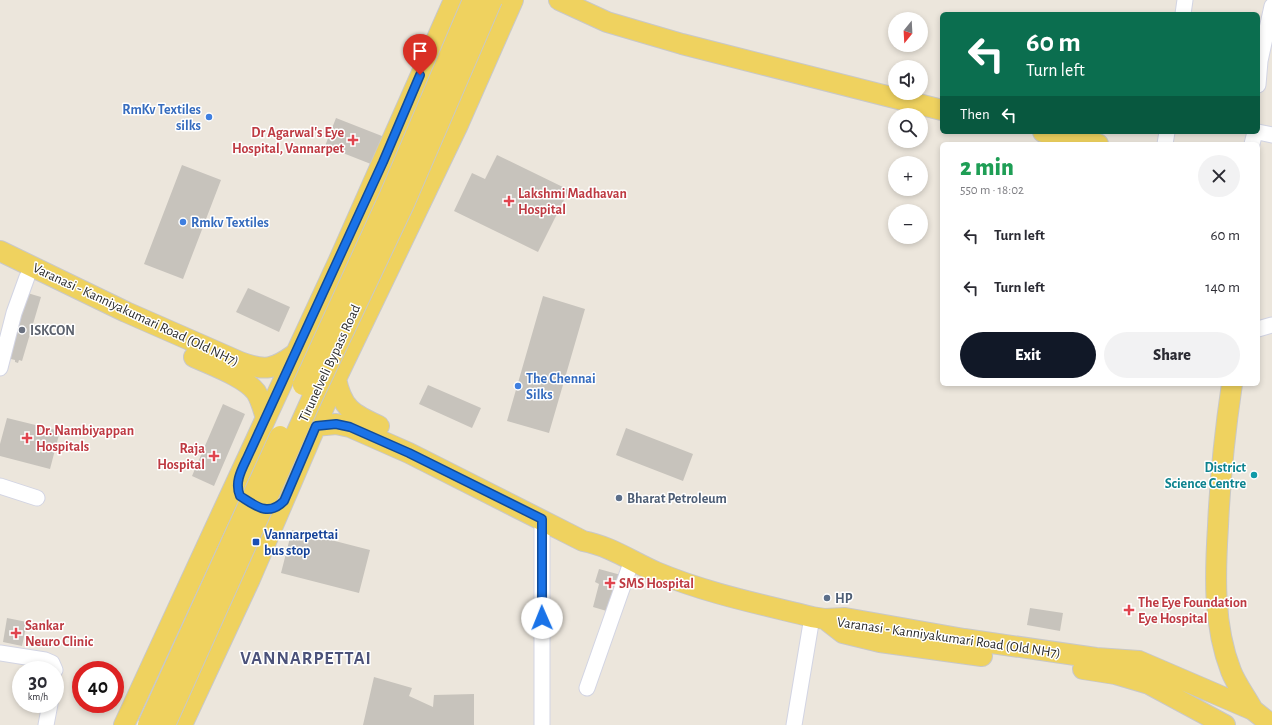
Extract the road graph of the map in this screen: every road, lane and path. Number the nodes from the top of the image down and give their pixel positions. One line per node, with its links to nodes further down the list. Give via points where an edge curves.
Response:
1 (454, 0): 18 (main road)
2 (473, 0): 43 (main road, Tirunelveli Bypass Road, bridge, via 390,195)
3 (492, 0): 44 (main road, Tirunelveli Bypass Road, bridge, via 404,204 313,396)
4 (513, 0): 20 (main road, via 458,127)
5 (558, 0): 10 (main road, via 607,22 690,46)
6 (1185, 0): 8 (street)
7 (1272, 6): 9 (street)
8 (1183, 12)
9 (1260, 60)
10 (940, 109)
11 (1260, 132): 13 (street)
12 (1050, 134): 14 (main road)
13 (1272, 135)
14 (1079, 142)
15 (0, 251): 22 (main road, Varanasi - Kanniyakumari Road (Old NH7), via 126,312 240,362 271,368)
16 (0, 264): 17 (main road, Varanasi - Kanniyakumari Road (Old NH7))
17 (27, 277): 23 (street, via 14,313); 26 (main road, Varanasi - Kanniyakumari Road (Old NH7), via 245,382 262,402)
18 (314, 312): 20 (main road, via 324,302 336,298 359,308); 22 (main road)
19 (1272, 325): 21 (street)
20 (360, 328): 24 (main road)
21 (1260, 328)
22 (295, 354): 26 (main road)
23 (0, 368)
24 (336, 379): 27 (main road); 33 (main road, Varanasi - Kanniyakumari Road (Old NH7), via 339,396 357,415 528,498 588,533)
25 (1232, 386): 39 (main road, via 1218,510 1216,604 1231,671)
26 (266, 418): 28 (main road)
27 (316, 426): 31 (main road); 32 (main road, Varanasi - Kanniyakumari Road (Old NH7), via 336,424 350,427 409,453)
28 (238, 479): 31 (main road, via 237,490 240,496 254,504 269,511 276,509); 42 (main road)
29 (0, 486): 30 (street)
30 (38, 498)
31 (284, 501): 45 (main road)
32 (542, 519): 33 (main road, Varanasi - Kanniyakumari Road (Old NH7), via 583,542); 46 (street)
33 (599, 544): 34 (main road, Varanasi - Kanniyakumari Road (Old NH7))
34 (632, 560): 35 (main road, Varanasi - Kanniyakumari Road (Old NH7), via 656,572 721,594); 38 (street)
35 (819, 618): 39 (main road, Varanasi - Kanniyakumari Road (Old NH7), via 845,618 1004,645 1096,658 1139,661); 47 (street); 48 (main road, Varanasi - Kanniyakumari Road (Old NH7), via 843,633 880,642 1115,674 1149,684)
36 (0, 653): 37 (street)
37 (47, 661)
38 (587, 688)
39 (1253, 710): 49 (main road, Varanasi - Kanniyakumari Road (Old NH7))
40 (48, 713): 41 (street)
41 (46, 725)
42 (124, 725)
43 (148, 725)
44 (165, 725)
45 (182, 725)
46 (542, 725)
47 (794, 725)
48 (1225, 725)
49 (1272, 725)

